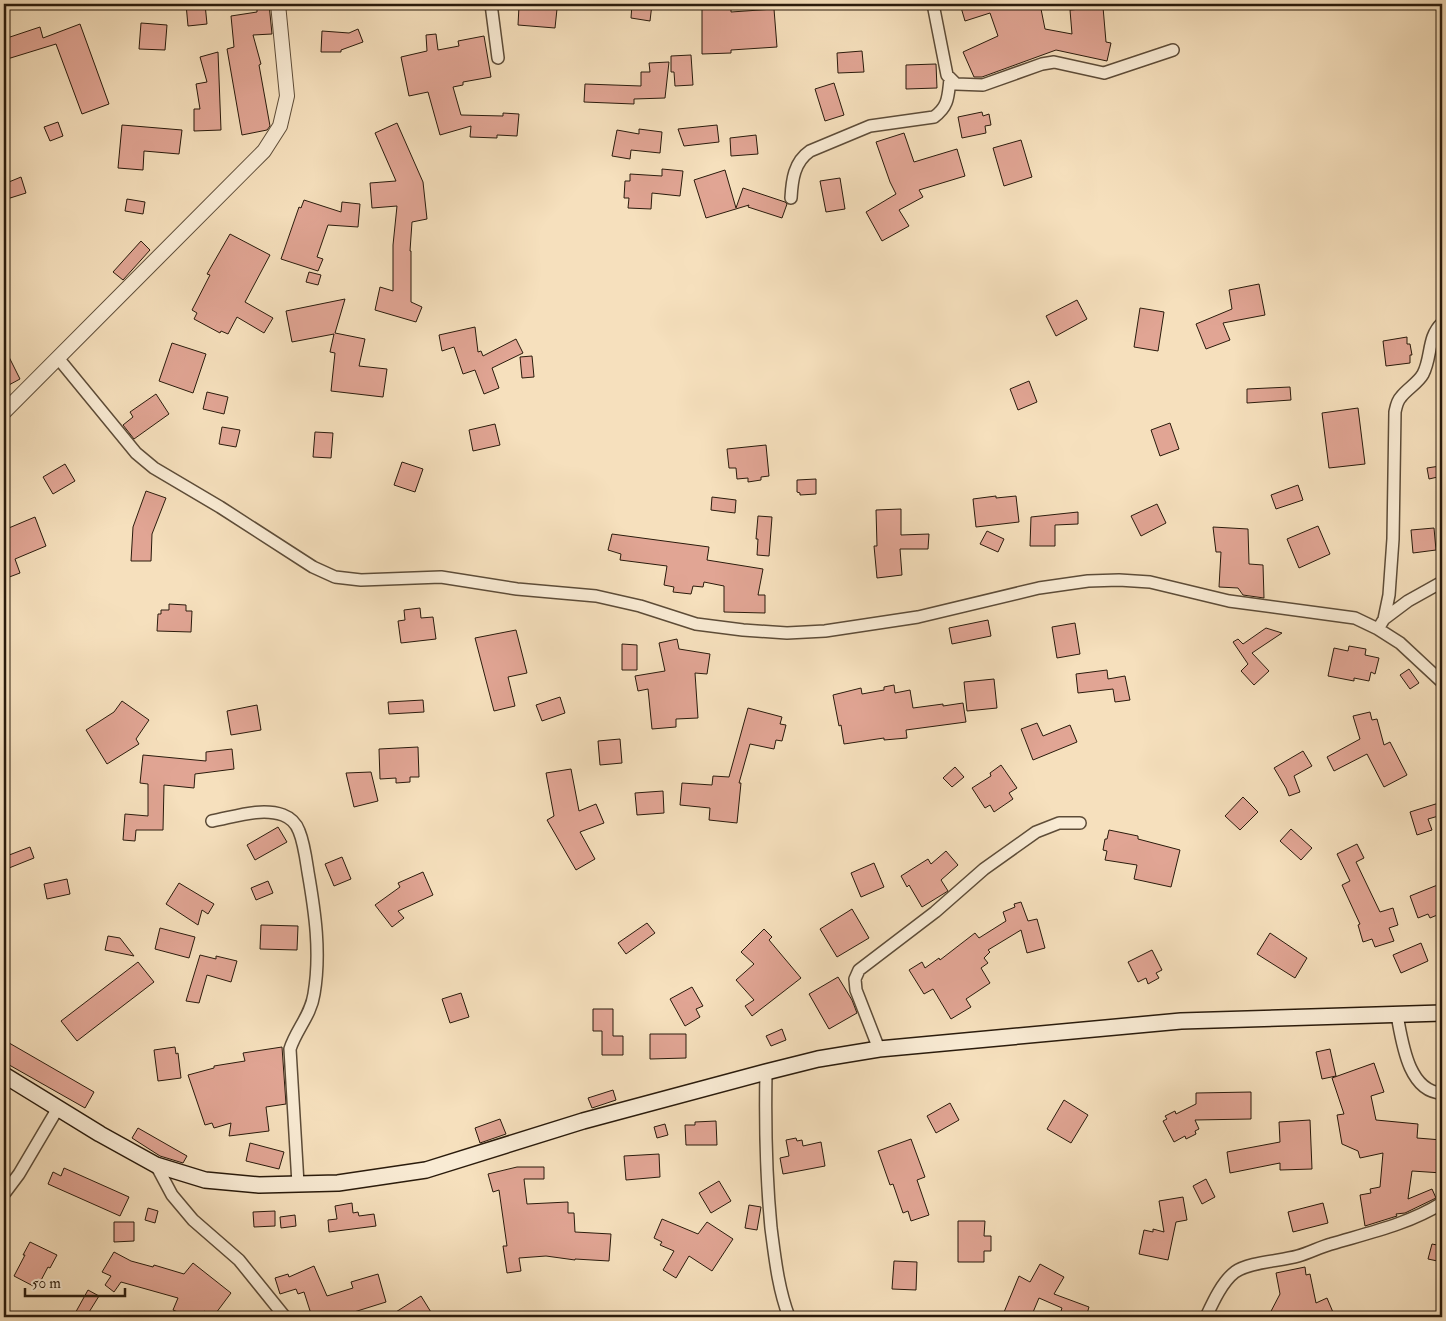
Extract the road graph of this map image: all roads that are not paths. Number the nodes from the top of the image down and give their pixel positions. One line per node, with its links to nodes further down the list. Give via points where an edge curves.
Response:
1 (278, 4): 9 (street, via 287,96 280,126 264,152)
2 (491, 4): 5 (street)
3 (933, 4): 6 (street)
4 (1173, 50): 6 (street, via 1104,73 1054,62 983,85 956,84)
5 (498, 58)
6 (950, 79): 7 (street, via 946,105 934,117 870,126 803,156 792,182)
7 (791, 198)
8 (1442, 323): 12 (street, via 1431,341 1429,362 1422,376 1399,399 1395,412 1393,539 1388,595)
9 (58, 358): 10 (street); 12 (street, via 136,453 154,468 313,568 335,577 361,580 441,577 596,596 696,624 742,630 825,631 918,617 1039,588 1119,580 1150,582 1229,601)
10 (4, 412)
11 (1442, 582): 12 (street, via 1408,601)
12 (1381, 624): 13 (street)
13 (1442, 682)
14 (212, 821): 24 (street, via 263,811 284,815 294,821 299,831 306,860 315,914 317,970 308,1014 290,1049)
15 (1080, 823): 18 (street, via 1059,823 1036,832 859,970 854,979 856,990)
16 (1442, 1013): 17 (main road)
17 (1397, 1015): 18 (main road, via 1181,1021); 21 (street, via 1413,1074 1422,1086)
18 (879, 1049): 19 (main road)
19 (766, 1072): 24 (main road, via 583,1122 426,1170 338,1183); 28 (street, via 764,1129 768,1195 776,1266 782,1300)
20 (4, 1075): 22 (main road)
21 (1442, 1094)
22 (58, 1108): 23 (main road); 25 (street)
23 (156, 1165): 24 (main road, via 205,1180 259,1185); 27 (street, via 172,1195 194,1220 239,1260)
24 (298, 1184)
25 (4, 1194)
26 (1442, 1202): 29 (street, via 1368,1234 1235,1272 1223,1286)
27 (285, 1317)
28 (789, 1317)
29 (1206, 1317)

